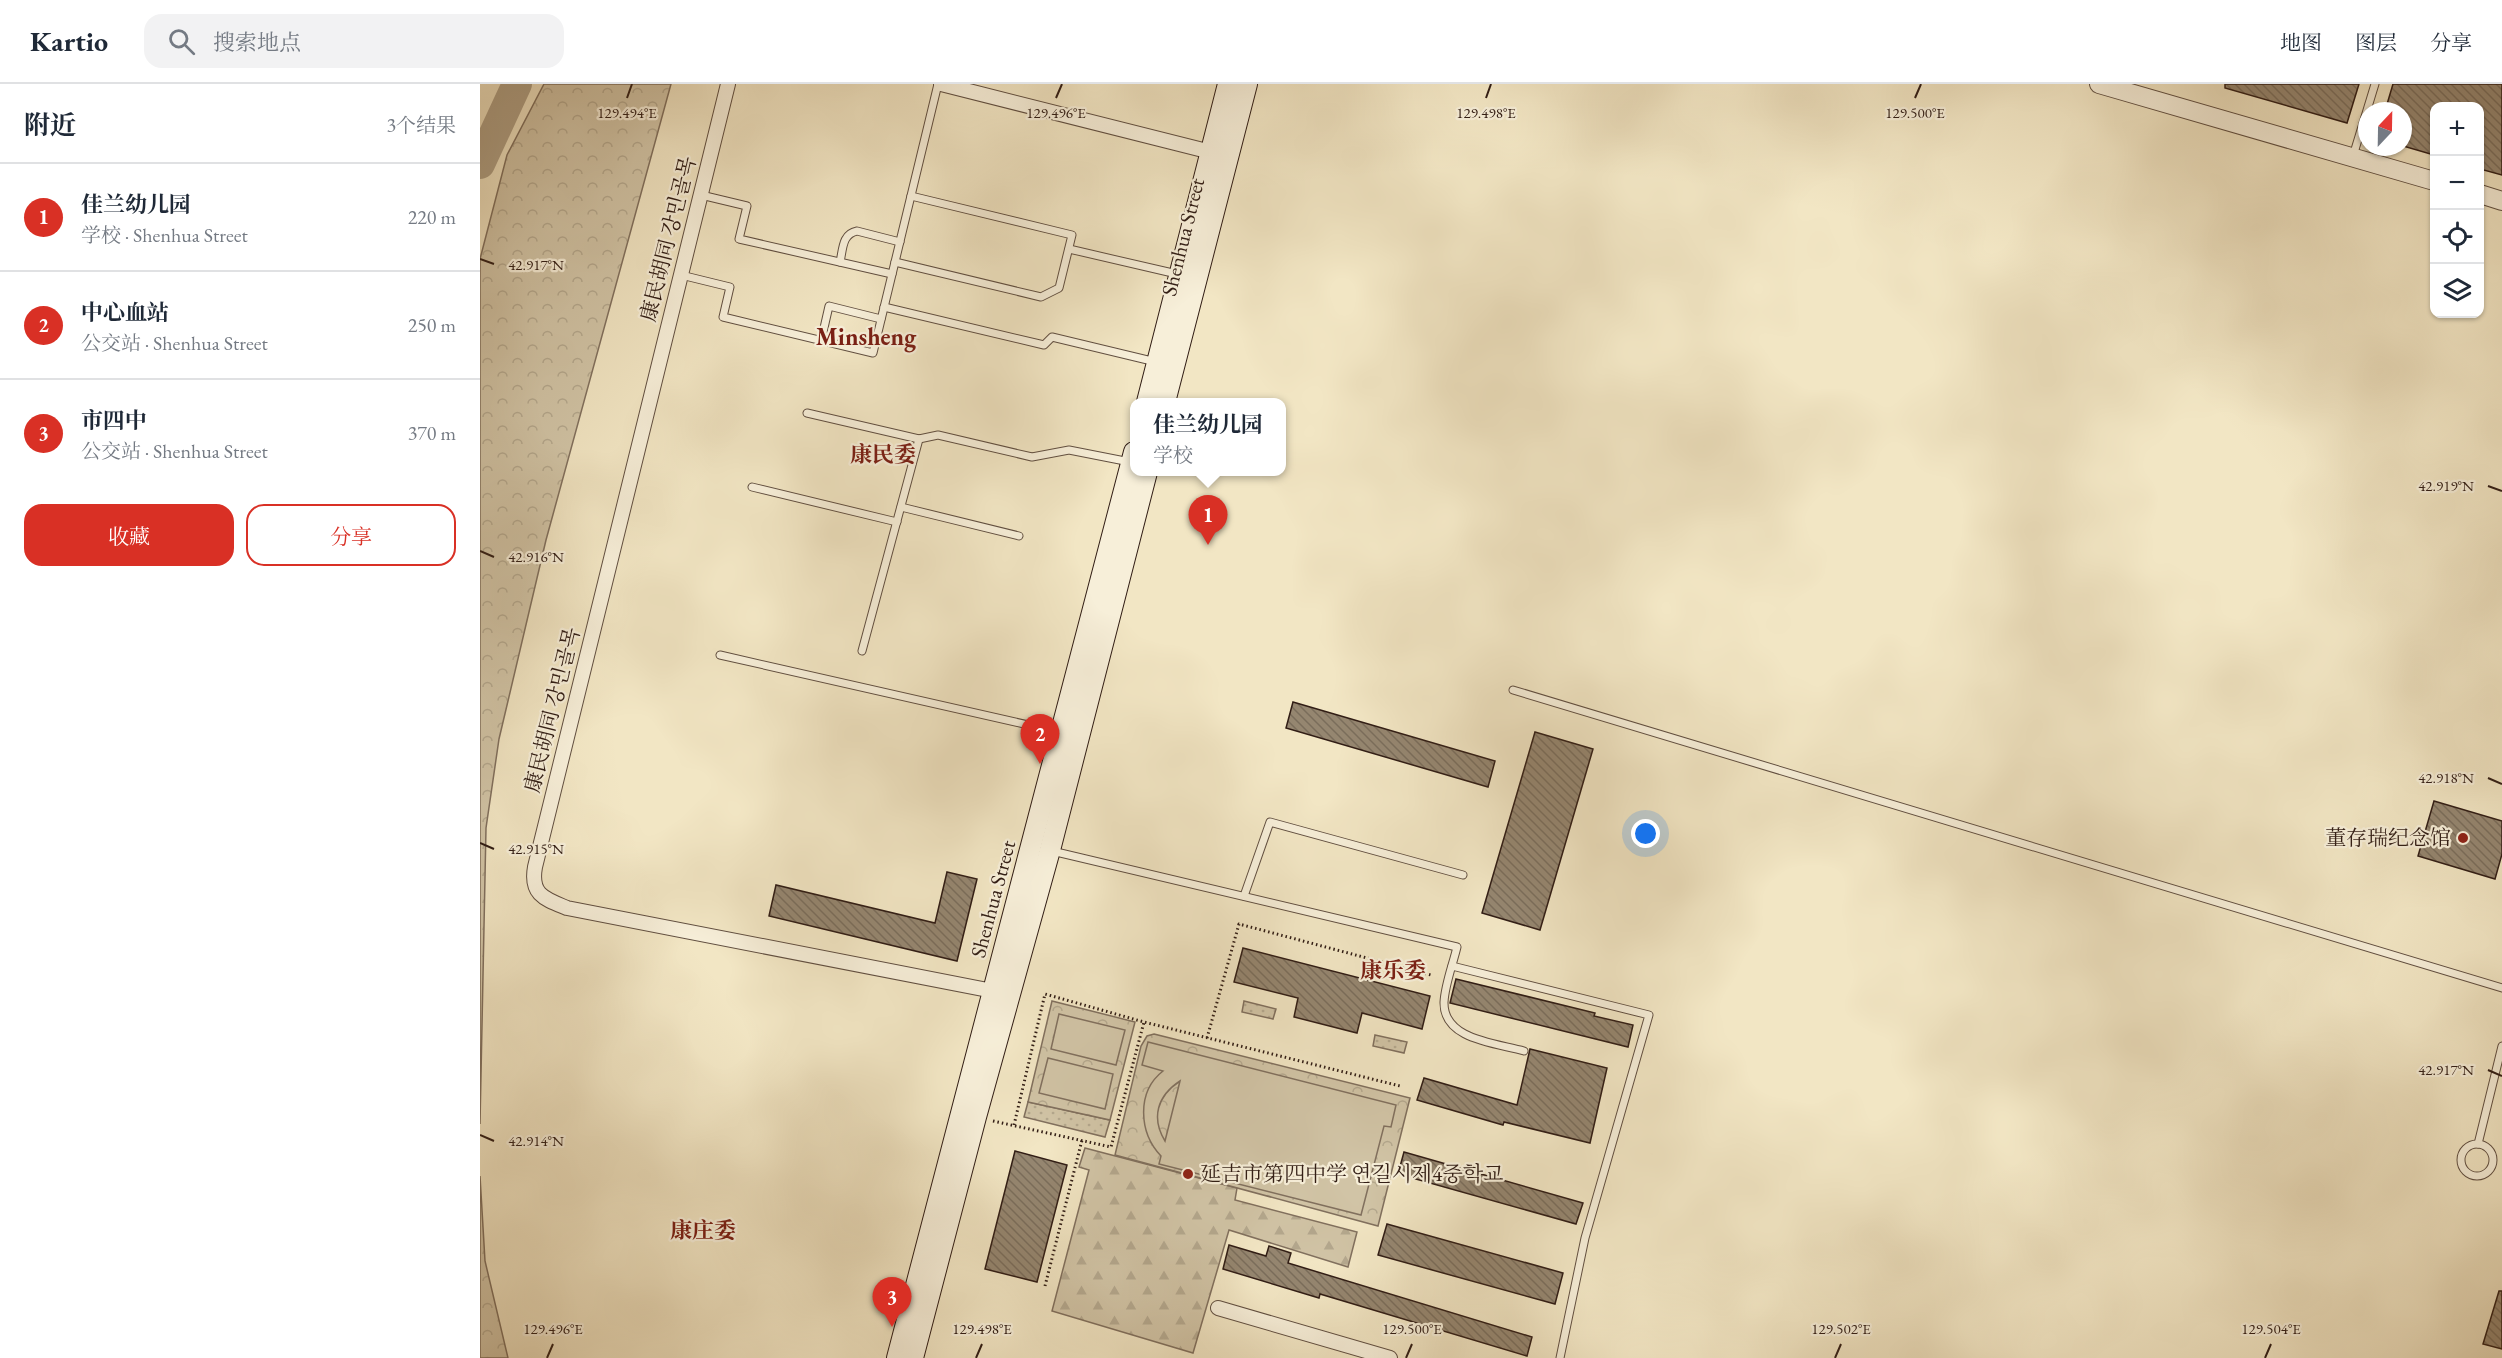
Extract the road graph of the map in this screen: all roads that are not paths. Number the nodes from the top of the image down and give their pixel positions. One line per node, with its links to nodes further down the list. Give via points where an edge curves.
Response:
1 (728, 84): 10 (street, 康民胡同 강민골목)
2 (940, 84): 7 (street); 12 (lane)
3 (1228, 84): 7 (main road, Shenhua Street)
4 (1247, 84): 26 (main road, Shenhua Street)
5 (2099, 84): 8 (street)
6 (2374, 84): 8 (lane)
7 (1211, 152): 19 (main road, Shenhua Street)
8 (2352, 158): 9 (street)
9 (2430, 180)
10 (701, 195): 16 (lane, via 747,206 739,238); 20 (street, 康民胡同 강민골목)
11 (2484, 195): 13 (street)
12 (911, 196): 14 (lane); 15 (lane, via 1072,235)
13 (2502, 201)
14 (900, 242): 16 (lane, via 857,231 850,233); 17 (lane)
15 (1069, 249): 17 (lane, via 1059,288 1041,297); 19 (lane)
16 (840, 262): 18 (lane)
17 (895, 262): 18 (lane)
18 (892, 274): 21 (lane)
19 (1180, 274): 24 (main road, Shenhua Street)
20 (681, 275): 23 (lane, via 730,286 723,317); 45 (street, 康民胡同 강민골목, via 535,867 535,886 542,897 567,908)
21 (884, 307): 22 (lane); 24 (lane, via 1044,345 1052,338)
22 (881, 319): 23 (lane, via 873,353); 23 (lane, via 830,306)
23 (821, 341)
24 (1157, 362): 25 (main road, Shenhua Street)
25 (1148, 398)
26 (1166, 398)
27 (807, 413): 28 (lane)
28 (919, 439): 29 (lane, via 938,435 1032,457 1069,450); 33 (lane)
29 (1130, 461)
30 (1134, 476): 39 (main road, Shenhua Street)
31 (1135, 476): 40 (main road, Shenhua Street)
32 (752, 487): 34 (lane)
33 (901, 507): 34 (lane); 35 (lane)
34 (897, 522): 36 (lane)
35 (1019, 536)
36 (862, 651)
37 (720, 655): 39 (lane)
38 (1513, 690): 44 (lane)
39 (1062, 732): 45 (main road, Shenhua Street)
40 (1050, 850): 42 (lane); 51 (main road, Shenhua Street)
41 (1463, 875): 42 (lane, via 1270,822)
42 (1244, 896): 43 (lane, via 1457,947)
43 (1452, 966): 47 (lane, via 1444,1001 1446,1019 1466,1035); 53 (lane, via 1649,1015 1585,1238)
44 (2502, 988)
45 (993, 991): 50 (main road, Shenhua Street)
46 (2502, 1046): 48 (lane)
47 (1524, 1051)
48 (2478, 1144): 48 (lane, via 2491,1152 2493,1162 2488,1172 2473,1175 2464,1170 2462,1155 2468,1147)
49 (1218, 1308): 52 (street)
50 (897, 1358)
51 (913, 1358)
52 (1390, 1358)
53 (1560, 1358)

